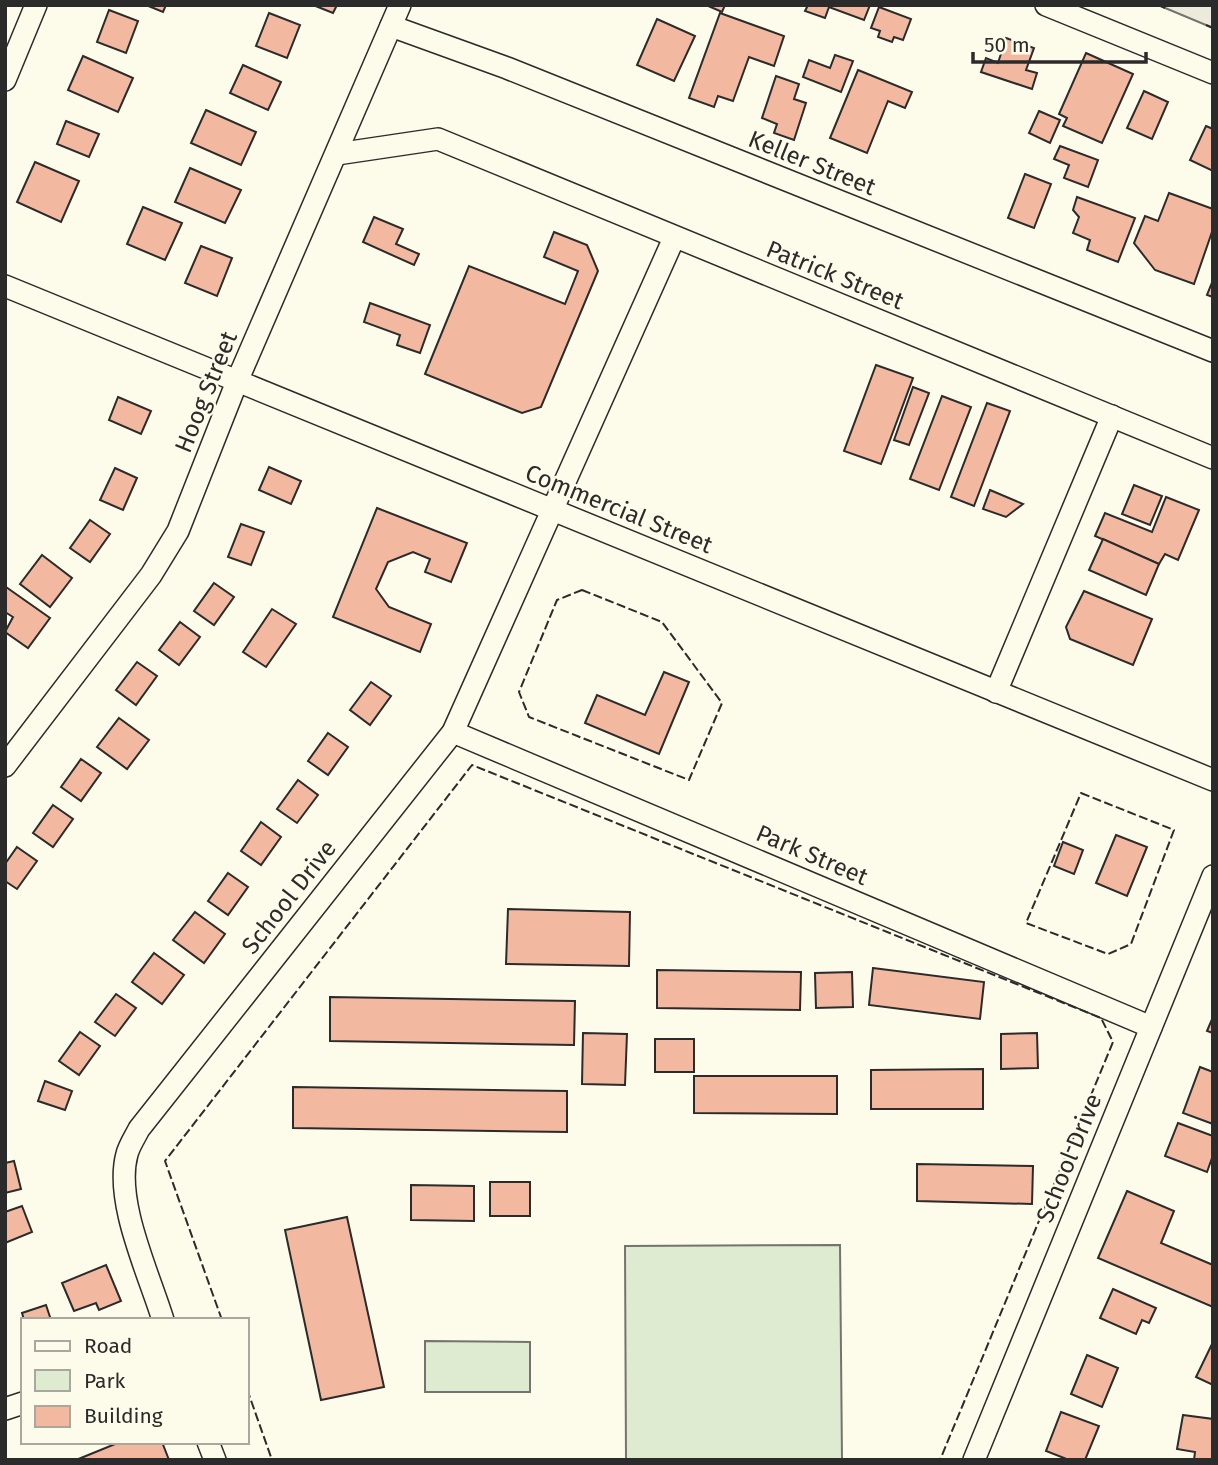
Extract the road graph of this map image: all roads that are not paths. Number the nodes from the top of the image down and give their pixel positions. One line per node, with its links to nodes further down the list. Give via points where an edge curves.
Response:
1 (36, 5): 6 (street)
2 (400, 5): 4 (street, Hoog Street)
3 (1046, 5): 5 (street)
4 (391, 26): 7 (street, Hoog Street); 10 (street, Keller Street, via 507,68)
5 (1213, 73)
6 (5, 80)
7 (337, 154): 8 (street, Patrick Street, via 438,139); 11 (street, Hoog Street)
8 (674, 238): 12 (street, Patrick Street); 14 (street, School Drive)
9 (5, 286): 11 (street, Commercial Street)
10 (1213, 351)
11 (238, 379): 14 (street, Commercial Street); 17 (street, Hoog Street, via 178,531 151,575)
12 (1112, 416): 13 (street, Patrick Street); 15 (street)
13 (1213, 458)
14 (552, 510): 15 (street, Commercial Street); 16 (street, School Drive)
15 (996, 692): 18 (street, Commercial Street)
16 (453, 732): 20 (street, Park Street); 21 (street, School Drive, via 139,1129 127,1153 127,1204)
17 (5, 766)
18 (1213, 780)
19 (1213, 876): 20 (street, School Drive)
20 (1151, 1027): 22 (street, School Drive)
21 (162, 1318)
22 (974, 1460)

